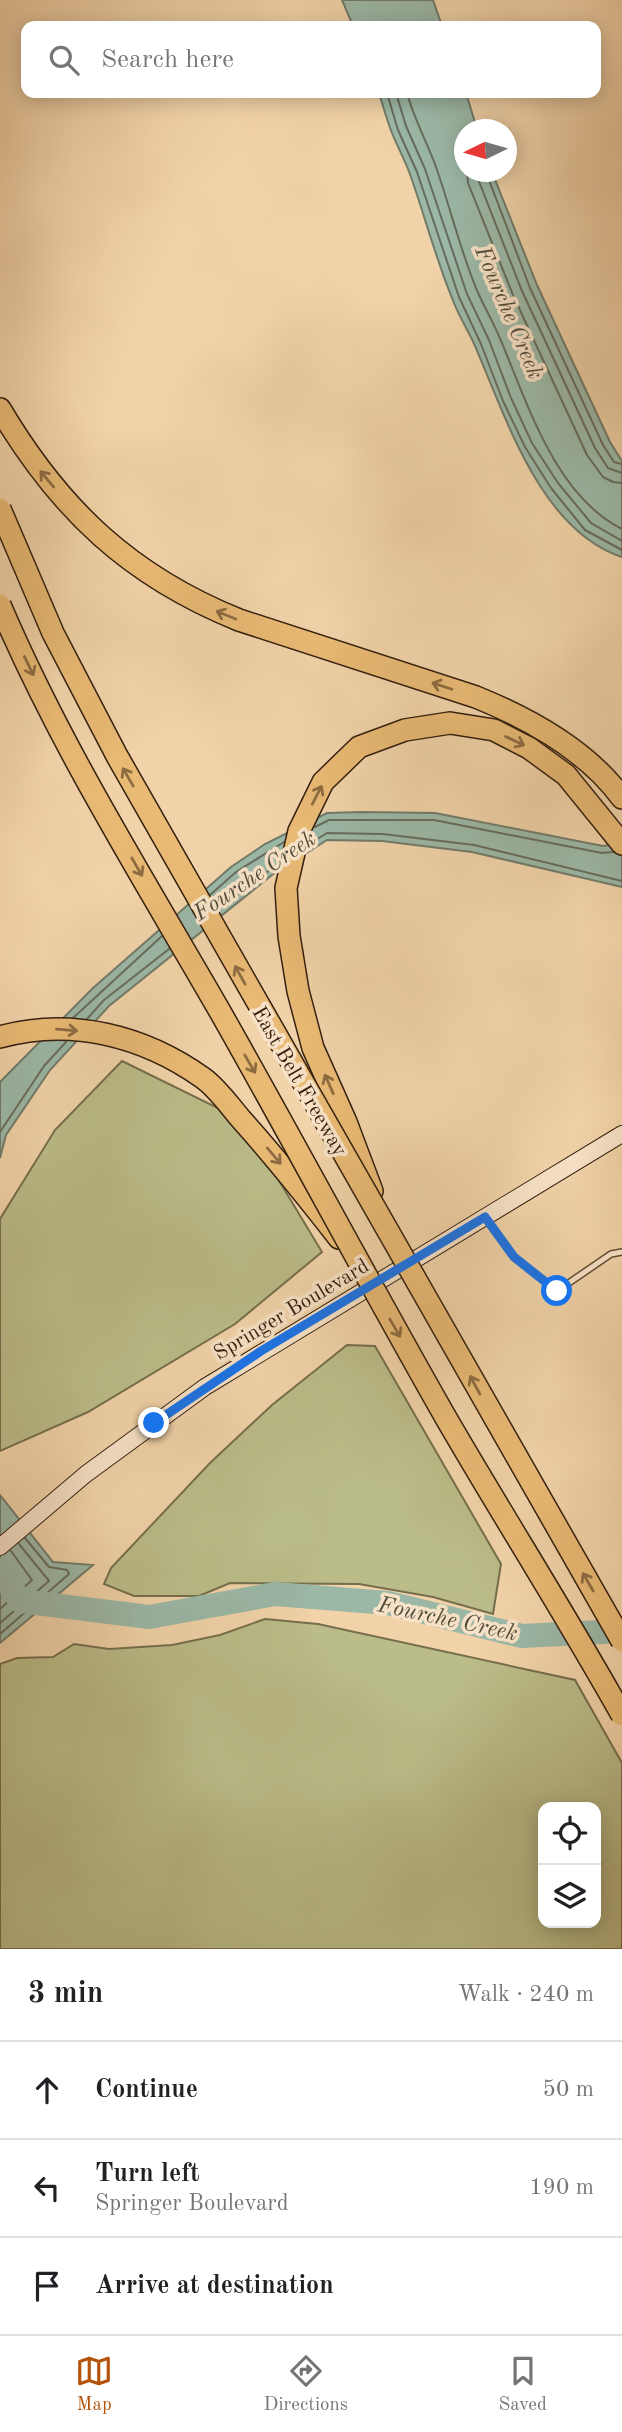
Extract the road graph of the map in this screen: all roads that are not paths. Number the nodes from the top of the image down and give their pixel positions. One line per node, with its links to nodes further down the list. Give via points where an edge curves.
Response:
1 (0, 409): 4 (highway, one-way to 1, via 573,750 505,709 239,620 173,589 131,560 61,497)
2 (0, 509): 9 (highway, East Belt Freeway, one-way to 2, bridge, via 117,756 53,633)
3 (0, 605): 11 (highway, East Belt Freeway, one-way to 11, bridge, via 84,774)
4 (622, 798)
5 (622, 844): 9 (highway, one-way to 5, bridge, via 313,1048 289,936 286,888 299,831 323,782 359,747 405,730 450,723 494,730 566,775)
6 (0, 1037): 11 (highway, one-way to 11, bridge, via 57,1029 117,1035 158,1050 206,1080)
7 (622, 1134): 8 (main road, Springer Boulevard)
8 (485, 1217): 10 (lane, via 514,1257 557,1291 611,1254); 12 (main road, Springer Boulevard, via 205,1387 86,1474)
9 (390, 1239): 13 (highway, East Belt Freeway, one-way to 9, bridge)
10 (622, 1252)
11 (355, 1257): 14 (highway, East Belt Freeway, one-way to 14, bridge)
12 (0, 1547)
13 (622, 1641)
14 (622, 1715)

